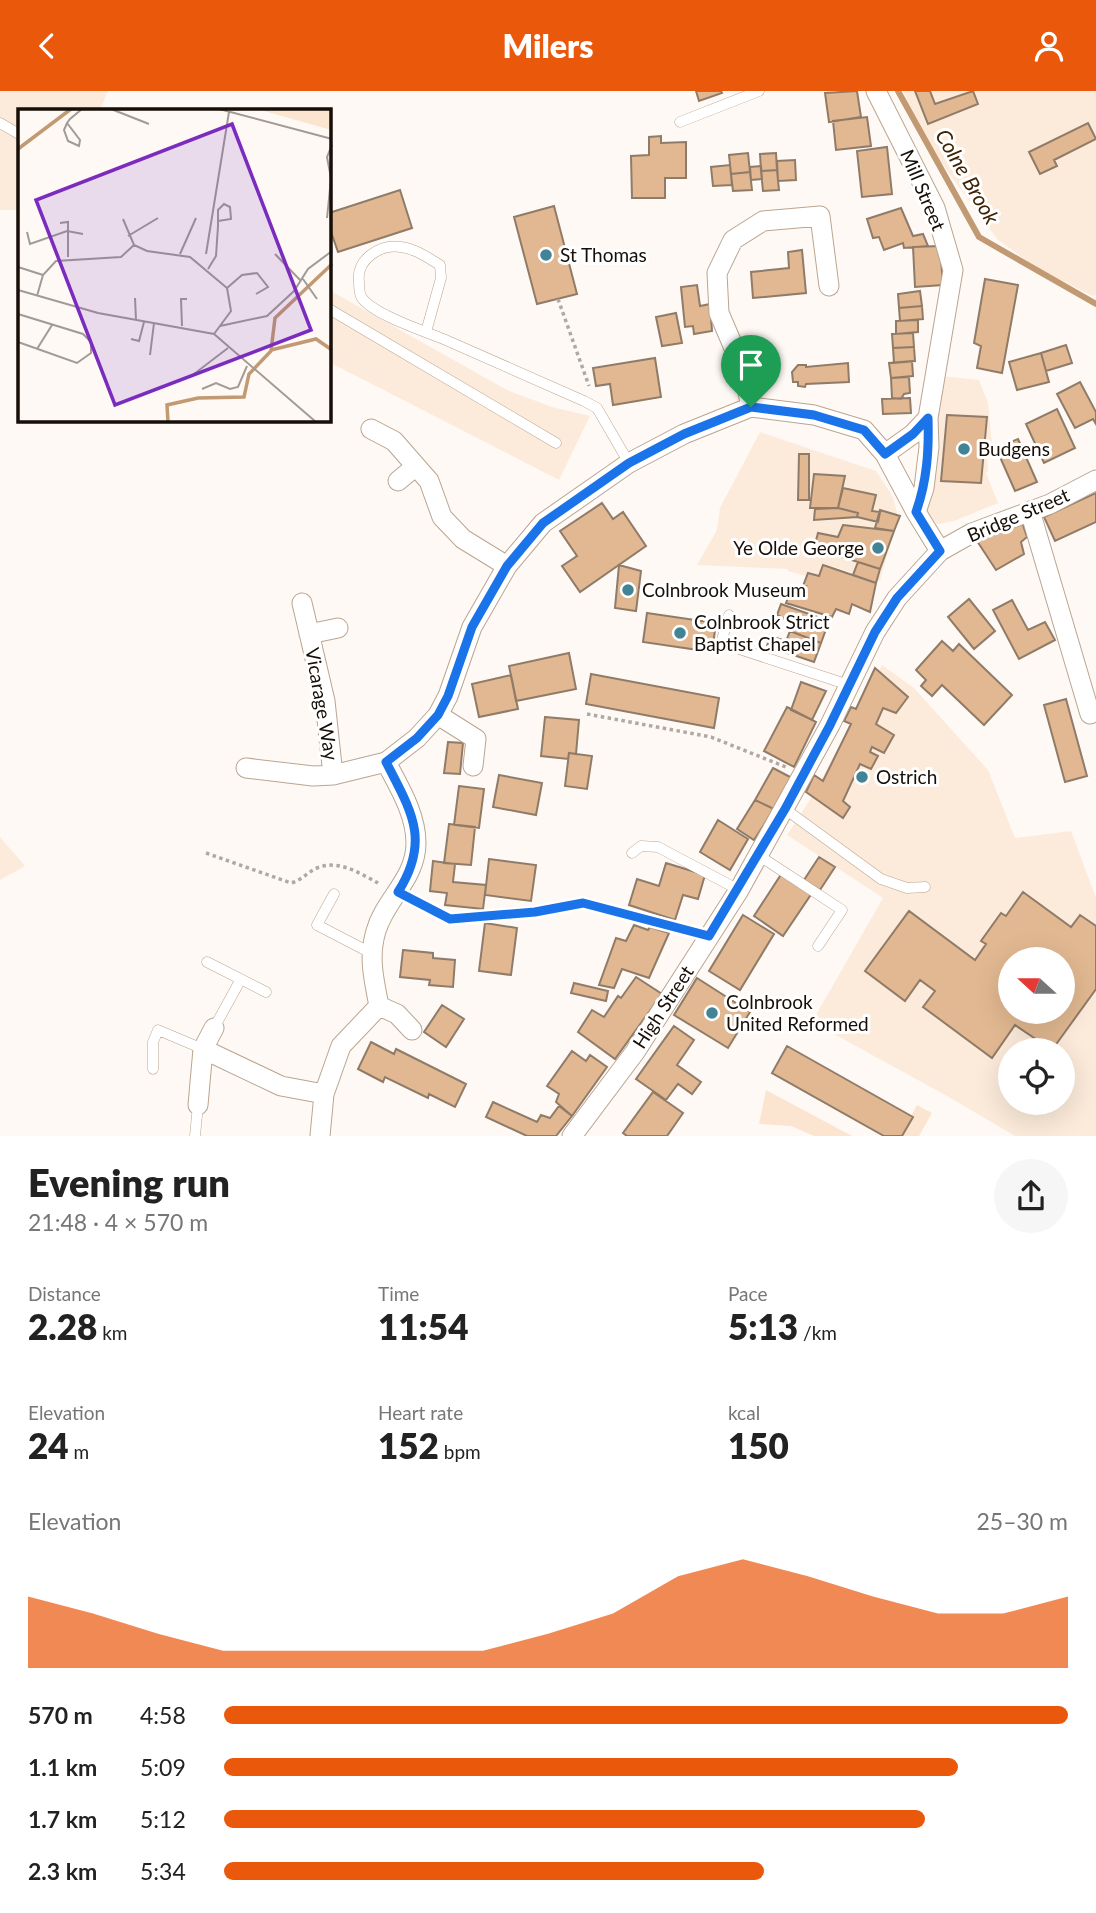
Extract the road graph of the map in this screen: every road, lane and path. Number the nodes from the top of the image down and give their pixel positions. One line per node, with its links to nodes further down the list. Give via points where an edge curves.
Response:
1 (759, 91): 3 (lane)
2 (876, 91): 12 (street, Mill Street, via 935,208 953,270)
3 (680, 122)
4 (0, 123): 5 (lane)
5 (18, 133)
6 (829, 286): 10 (street, via 820,216 763,221 733,240 717,272 719,313 743,369)
7 (558, 299): 11 (path)
8 (331, 310): 14 (lane)
9 (426, 332): 9 (lane, via 375,310 360,296 358,273 363,261 378,250 400,247 417,251 440,265 441,278); 11 (lane)
10 (751, 407): 15 (street, Vicarage Way, via 814,415 864,430); 16 (street, Vicarage Way)
11 (597, 408): 16 (lane)
12 (928, 418): 15 (street); 21 (street, Mill Street, via 924,488)
13 (372, 429): 17 (street, via 394,441)
14 (556, 443)
15 (885, 454): 21 (street, Vicarage Way)
16 (629, 463): 23 (street, Vicarage Way, via 543,523)
17 (416, 466): 19 (street); 23 (street, via 429,481 442,517 463,539)
18 (1096, 480): 20 (street, Bridge Street)
19 (398, 481)
20 (1030, 511): 22 (street, Bridge Street); 30 (street)
21 (916, 512): 22 (street, Vicarage Way)
22 (940, 551): 28 (street, High Street, via 897,598)
23 (507, 566): 31 (street, Vicarage Way, via 472,627)
24 (302, 603): 27 (street, Vicarage Way)
25 (729, 615): 28 (lane, via 721,643)
26 (338, 628): 27 (street, Vicarage Way)
27 (309, 634): 36 (street, Vicarage Way, via 325,701)
28 (849, 685): 35 (street, High Street)
29 (587, 714): 35 (path, via 711,737)
30 (1090, 714)
31 (438, 715): 32 (street, Vicarage Way); 33 (street, via 476,739)
32 (386, 762): 36 (street, Vicarage Way); 43 (street, via 410,809 416,843 411,872)
33 (473, 766)
34 (246, 768): 36 (street, Vicarage Way)
35 (804, 773): 37 (street, High Street)
36 (333, 775)
37 (785, 809): 40 (street, High Street); 41 (lane, via 881,879 906,888)
38 (206, 853): 43 (path, via 291,883 318,867 346,867)
39 (632, 853): 42 (lane, via 641,846 657,847)
40 (758, 855): 42 (street, High Street); 46 (lane, via 842,910)
41 (925, 887)
42 (738, 890): 45 (street, High Street)
43 (398, 892): 45 (path, via 450,919 583,903); 47 (street, via 376,928)
44 (334, 894): 47 (lane, via 317,925)
45 (709, 936): 60 (street, High Street, via 635,1052)
46 (818, 946)
47 (370, 953): 51 (street)
48 (207, 962): 49 (lane)
49 (241, 979): 50 (lane); 52 (lane)
50 (266, 992)
51 (379, 1006): 53 (street, via 397,1014); 56 (street, via 341,1046)
52 (214, 1028): 54 (street)
53 (412, 1030)
54 (203, 1049): 55 (lane, via 158,1030); 56 (street, via 281,1086); 57 (street)
55 (153, 1069)
56 (324, 1094): 59 (street)
57 (198, 1105): 58 (lane)
58 (195, 1136)
59 (320, 1136)
60 (572, 1136)

